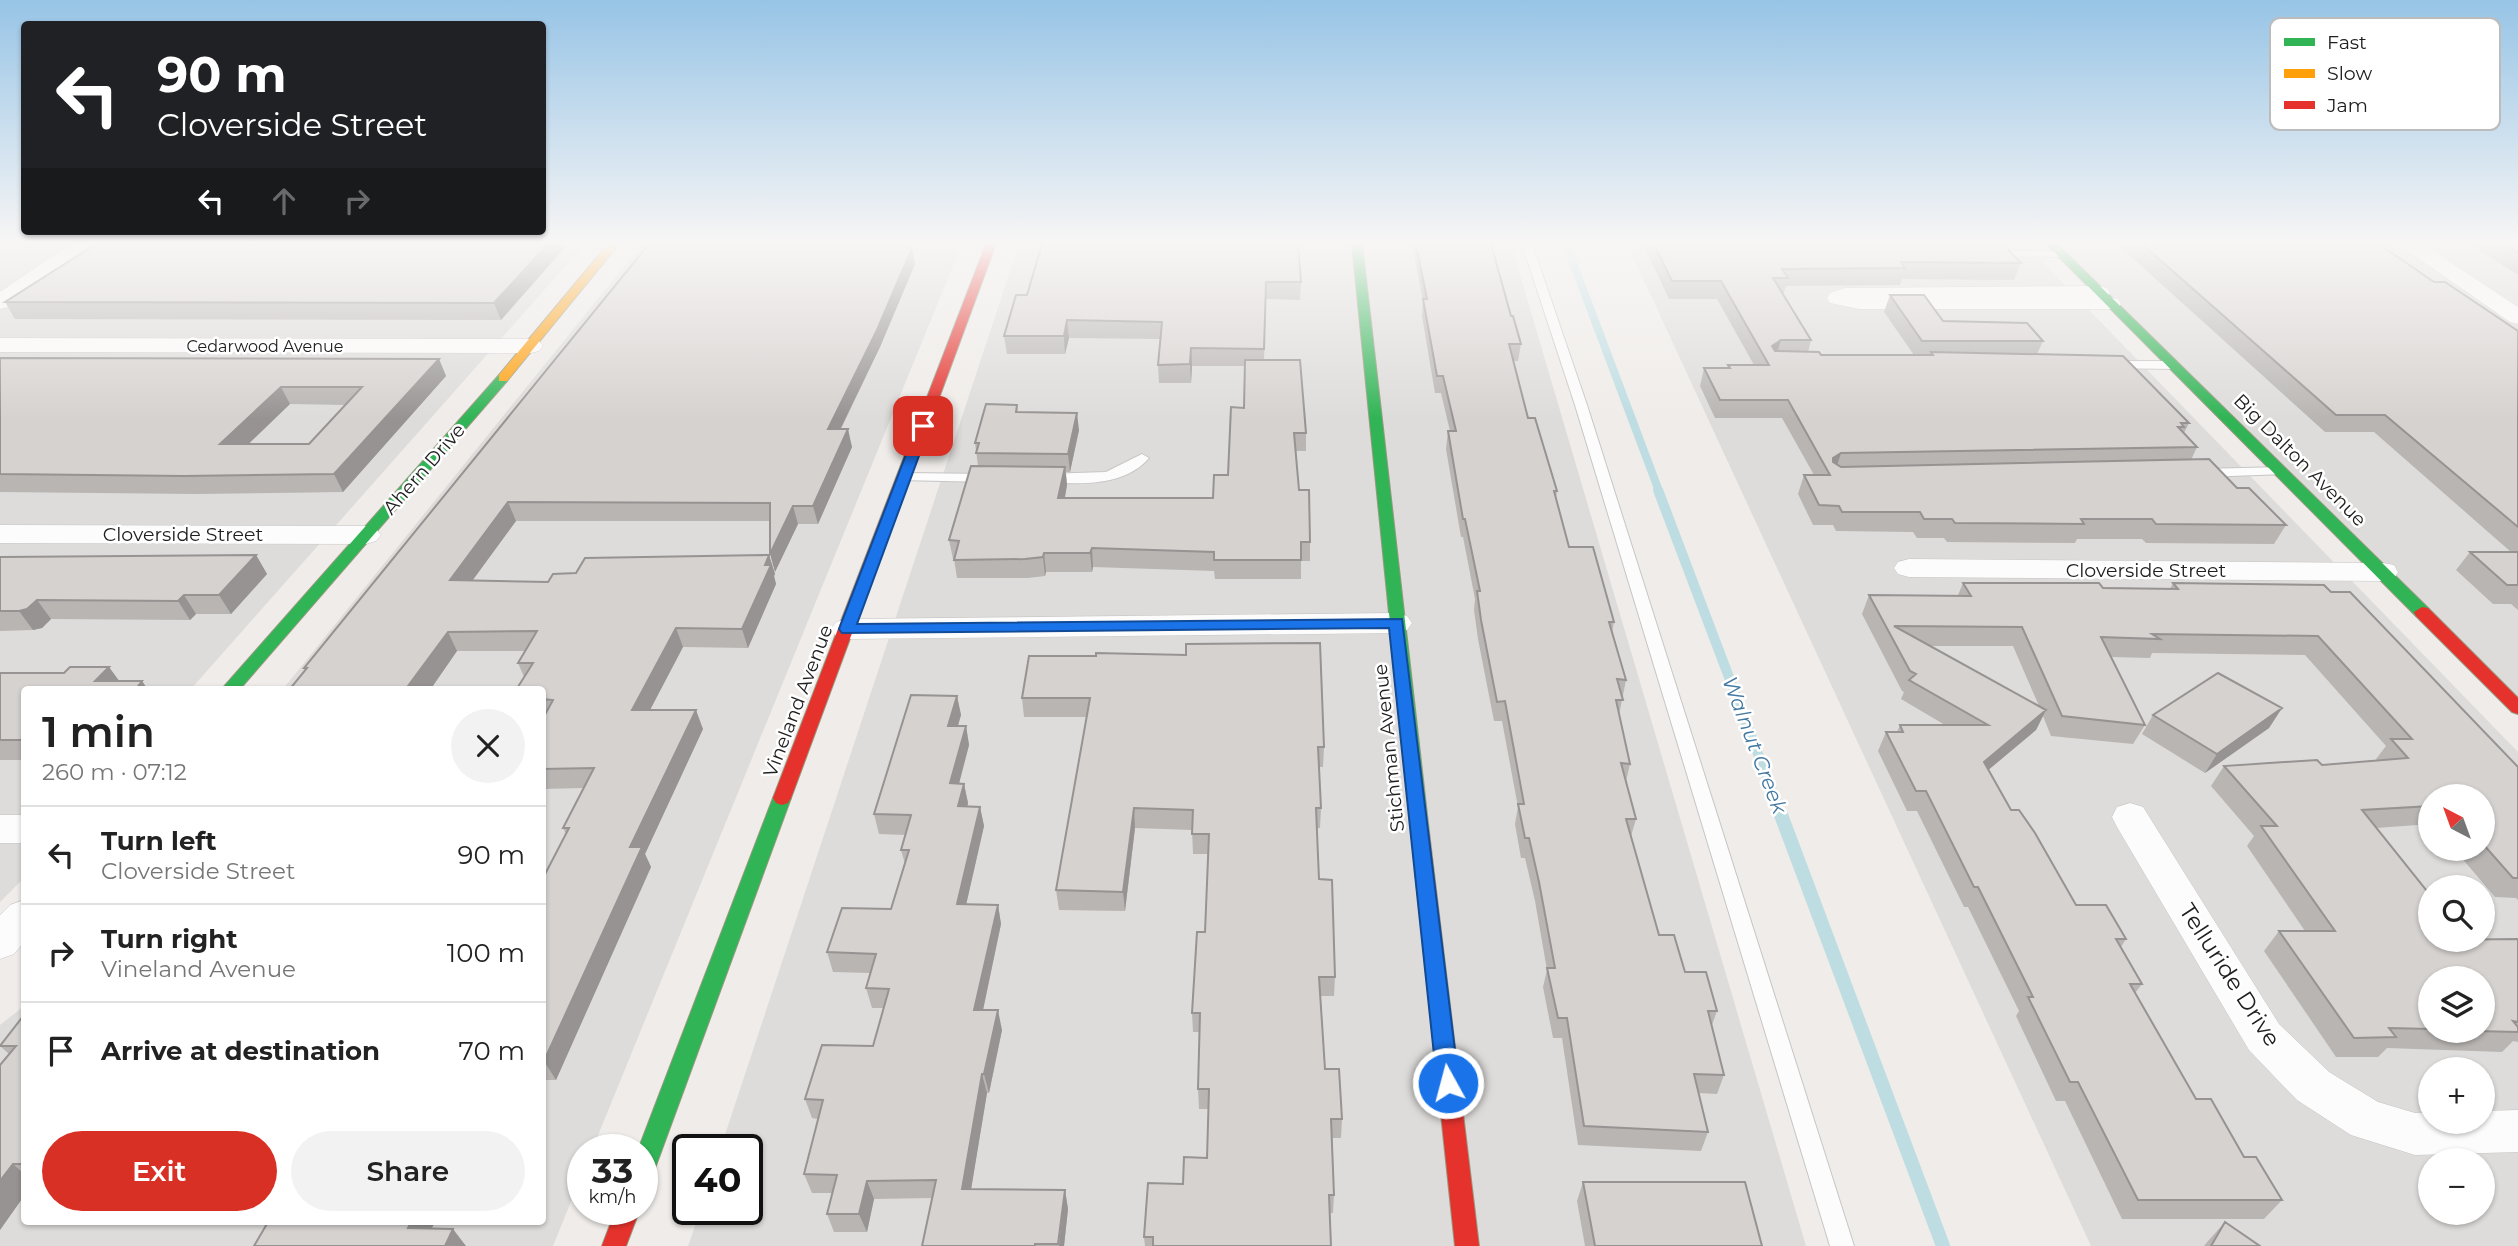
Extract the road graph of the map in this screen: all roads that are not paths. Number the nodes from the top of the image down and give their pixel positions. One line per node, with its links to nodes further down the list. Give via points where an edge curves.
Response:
1 (567, 302): 9 (street, Ahern Drive)
2 (969, 302): 15 (street, Vineland Avenue)
3 (1363, 302): 22 (street, Stichman Avenue)
4 (1547, 302): 36 (lane)
5 (2108, 302): 11 (street, Big Dalton Avenue)
6 (2496, 302): 7 (street)
7 (2518, 317)
8 (0, 345): 9 (street, Cedarwood Avenue)
9 (531, 346): 19 (street, Ahern Drive)
10 (2104, 365): 11 (lane)
11 (2173, 365): 13 (street, Big Dalton Avenue)
12 (1142, 458): 17 (lane, via 1130,470 1099,479)
13 (2281, 471): 14 (lane); 21 (street, Big Dalton Avenue)
14 (2183, 473)
15 (904, 477): 16 (lane); 23 (street, Vineland Avenue)
16 (1008, 478)
17 (1034, 478)
18 (0, 534): 19 (street, Cloverside Street)
19 (366, 535): 24 (street, Ahern Drive)
20 (1909, 568): 21 (street, Cloverside Street)
21 (2383, 572): 25 (street, Big Dalton Avenue)
22 (1396, 623): 23 (street); 35 (street, Stichman Avenue)
23 (847, 629): 32 (street, Vineland Avenue)
24 (233, 686)
25 (2518, 708)
26 (2130, 817): 31 (street, Telluride Drive, via 2264,1037 2313,1086 2367,1120 2415,1134)
27 (0, 829): 28 (street)
28 (21, 829)
29 (21, 919): 30 (street)
30 (0, 942)
31 (2518, 1130)
32 (656, 1134)
33 (622, 1225): 34 (street)
34 (614, 1246)
35 (1467, 1246)
36 (1842, 1246)

